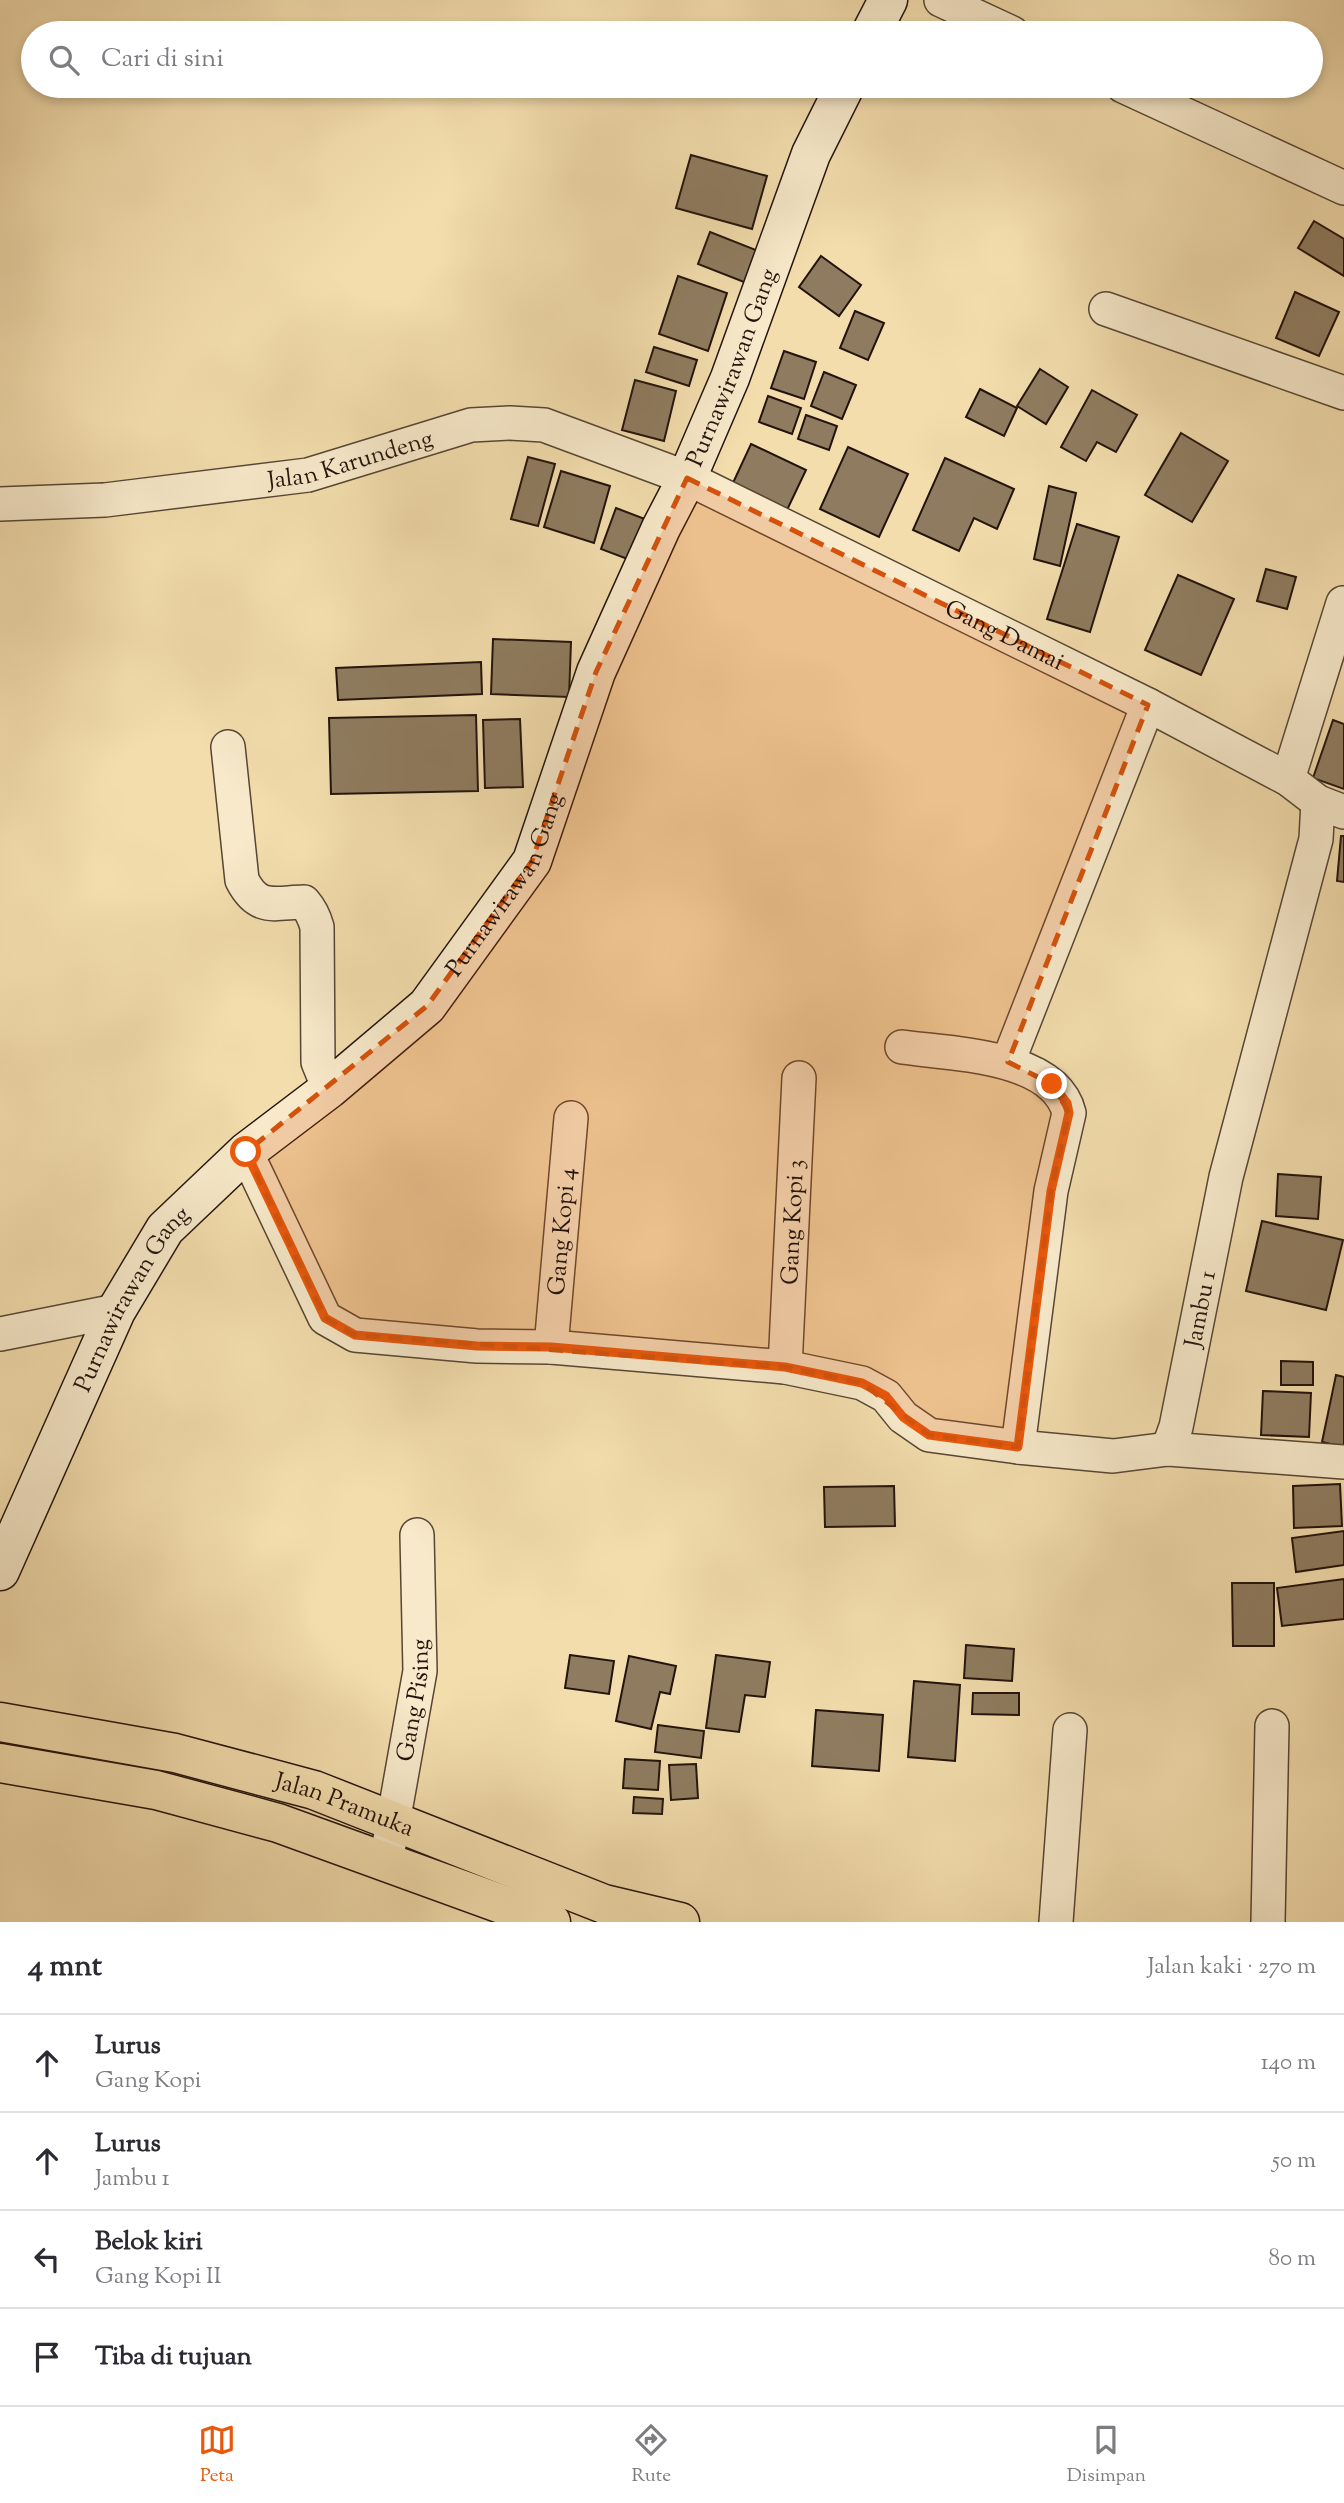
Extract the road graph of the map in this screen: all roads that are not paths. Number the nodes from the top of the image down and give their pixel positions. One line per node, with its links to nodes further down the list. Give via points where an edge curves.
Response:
1 (888, 0): 3 (street)
2 (942, 0): 4 (street)
3 (877, 21)
4 (987, 21)
5 (839, 98): 10 (street, Purnawirawan Gang, via 811,154 730,378)
6 (1149, 98): 7 (street)
7 (1344, 188)
8 (1107, 309): 9 (street)
9 (1344, 393)
10 (687, 478): 11 (street, Jalan Karundeng, via 544,425 510,423 471,425 308,475 105,500); 13 (street, Gang Damai); 20 (street, Purnawirawan Gang, via 596,672 532,862 426,1006)
11 (0, 504)
12 (1343, 603): 15 (street)
13 (1148, 705): 15 (street, Gang Damai); 18 (street)
14 (228, 747): 20 (street, via 242,880 252,898 262,904 303,902 315,920 318,1062)
15 (1288, 779): 16 (street, Gang Damai)
16 (1331, 807): 28 (street, Jambu 1, via 1316,839 1226,1177)
17 (902, 1047): 18 (street)
18 (1008, 1062): 27 (street, via 1052,1084 1069,1113 1051,1191)
19 (799, 1078): 26 (street, Gang Kopi 3)
20 (328, 1089): 22 (street, Purnawirawan Gang)
21 (571, 1118): 25 (street, Gang Kopi 4)
22 (246, 1152): 23 (street, Purnawirawan Gang, via 165,1229); 25 (street, via 325,1318 355,1335 477,1346)
23 (116, 1311): 24 (street); 31 (street, Purnawirawan Gang)
24 (0, 1334)
25 (551, 1347): 26 (street)
26 (785, 1367): 27 (street, via 862,1383 886,1396 903,1417 929,1435)
27 (1018, 1447): 28 (street, via 1113,1456)
28 (1168, 1450): 29 (street)
29 (1344, 1462)
30 (417, 1535): 36 (street, Gang Pising, via 421,1671)
31 (0, 1571)
32 (0, 1722): 36 (main road, Jalan Pramuka, via 175,1753 314,1790)
33 (1272, 1726): 41 (street)
34 (1070, 1730): 40 (street)
35 (0, 1763): 37 (main road, Jalan Pramuka, via 156,1790 278,1824)
36 (393, 1822): 37 (street, Gang Pising); 39 (main road, Jalan Pramuka, via 604,1904)
37 (386, 1863): 38 (main road, Jalan Pramuka)
38 (551, 1922)
39 (680, 1922)
40 (1056, 1922)
41 (1268, 1922)

